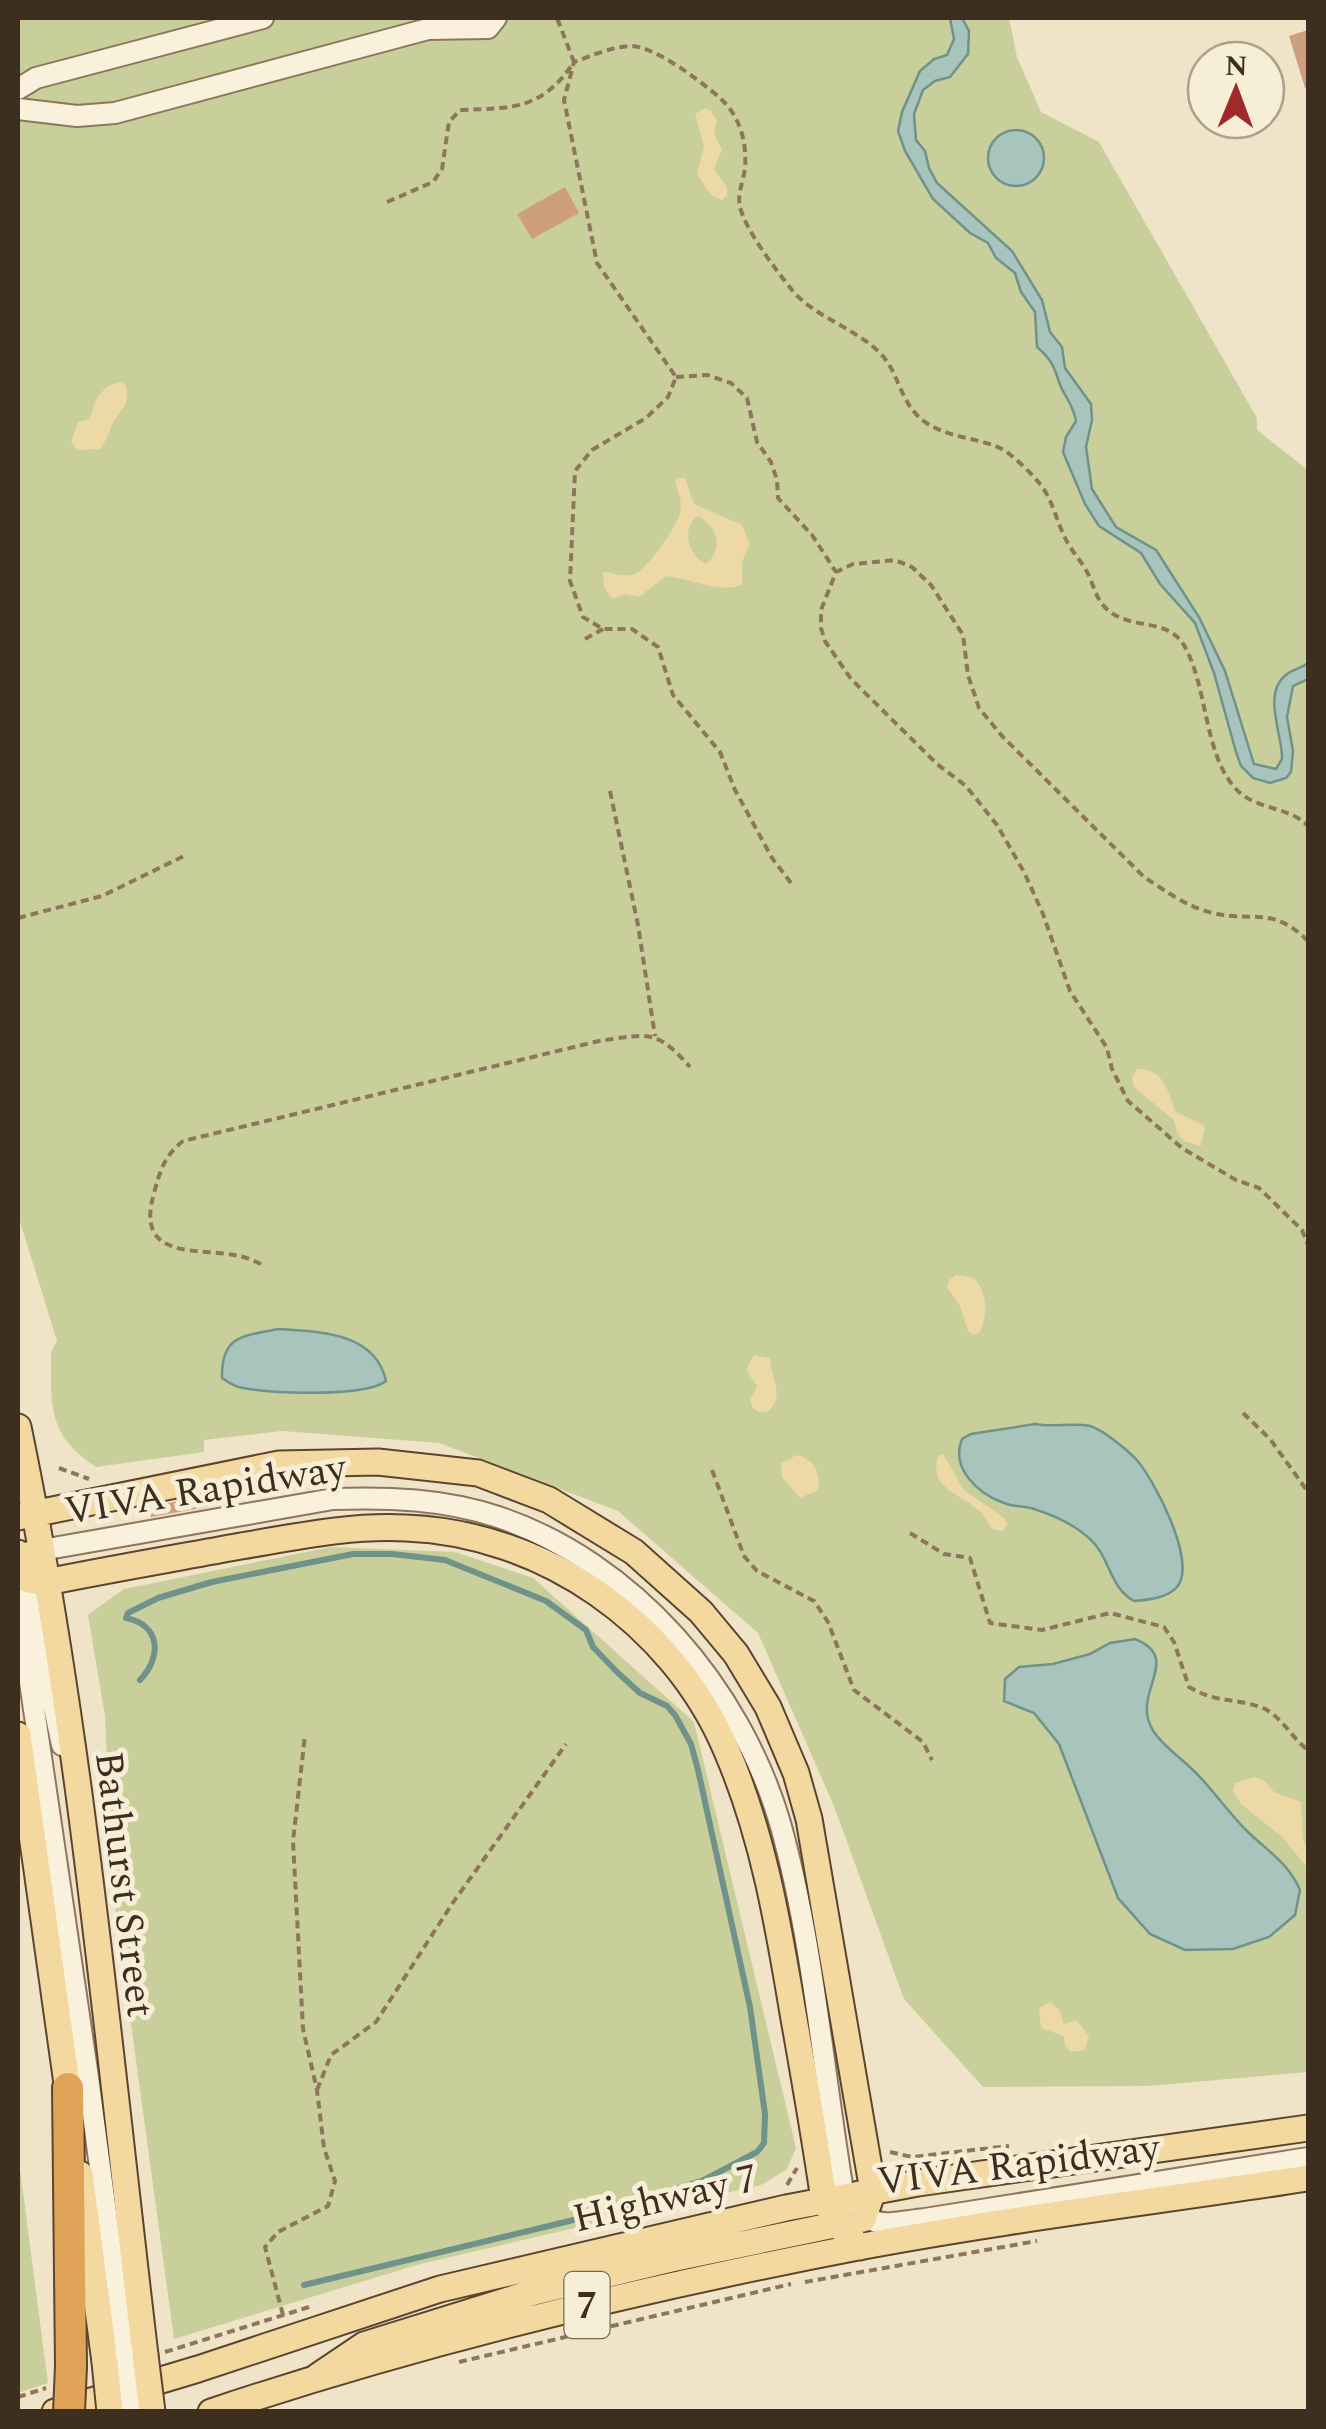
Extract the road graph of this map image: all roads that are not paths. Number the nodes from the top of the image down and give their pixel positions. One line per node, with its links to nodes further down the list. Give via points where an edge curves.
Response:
1 (262, 18): 4 (lane)
2 (496, 18): 3 (lane, via 488,28)
3 (401, 27): 5 (lane, via 115,113)
4 (18, 88)
5 (18, 109)
6 (18, 1427): 7 (main road, Bathurst Street)
7 (26, 1515): 8 (main road, Bathurst Street); 11 (main road, via 279,1464 378,1462 478,1473 549,1500 634,1552 702,1612 768,1707 809,1818)
8 (30, 1568): 10 (lane, VIVA Rapidway, via 333,1498 439,1503 547,1537 604,1571 650,1610 705,1673 750,1747 779,1820); 17 (main road, via 334,1530 407,1528 524,1552 612,1603 700,1700 745,1797 772,1894); 20 (main road, Bathurst Street, via 79,1794); 20 (lane, via 20,1614)
9 (18, 1735): 12 (main road, Bathurst Street)
10 (811, 1979): 11 (lane, VIVA Rapidway, via 833,2042); 17 (lane, VIVA Rapidway)
11 (852, 2065): 16 (main road)
12 (68, 2088): 20 (main road, Bathurst Street); 23 (highway, bridge)
13 (1308, 2128): 16 (main road, Highway 7 / 7)
14 (1308, 2158): 18 (lane, VIVA Rapidway, via 925,2219)
15 (1308, 2178): 19 (main road, 7)
16 (873, 2191): 17 (main road, Highway 7 / 7); 18 (main road)
17 (834, 2199): 18 (main road); 22 (main road, Highway 7 / 7, via 440,2290)
18 (851, 2222): 19 (main road); 21 (main road, via 671,2258 442,2318 364,2344)
19 (860, 2247): 21 (main road, 7, via 456,2336)
20 (125, 2357): 24 (main road, Bathurst Street, bridge); 25 (lane, bridge); 26 (main road, Bathurst Street, bridge)
21 (318, 2376): 27 (main road, 7)
22 (55, 2412)
23 (69, 2412)
24 (110, 2412)
25 (132, 2412)
26 (152, 2412)
27 (211, 2412)

